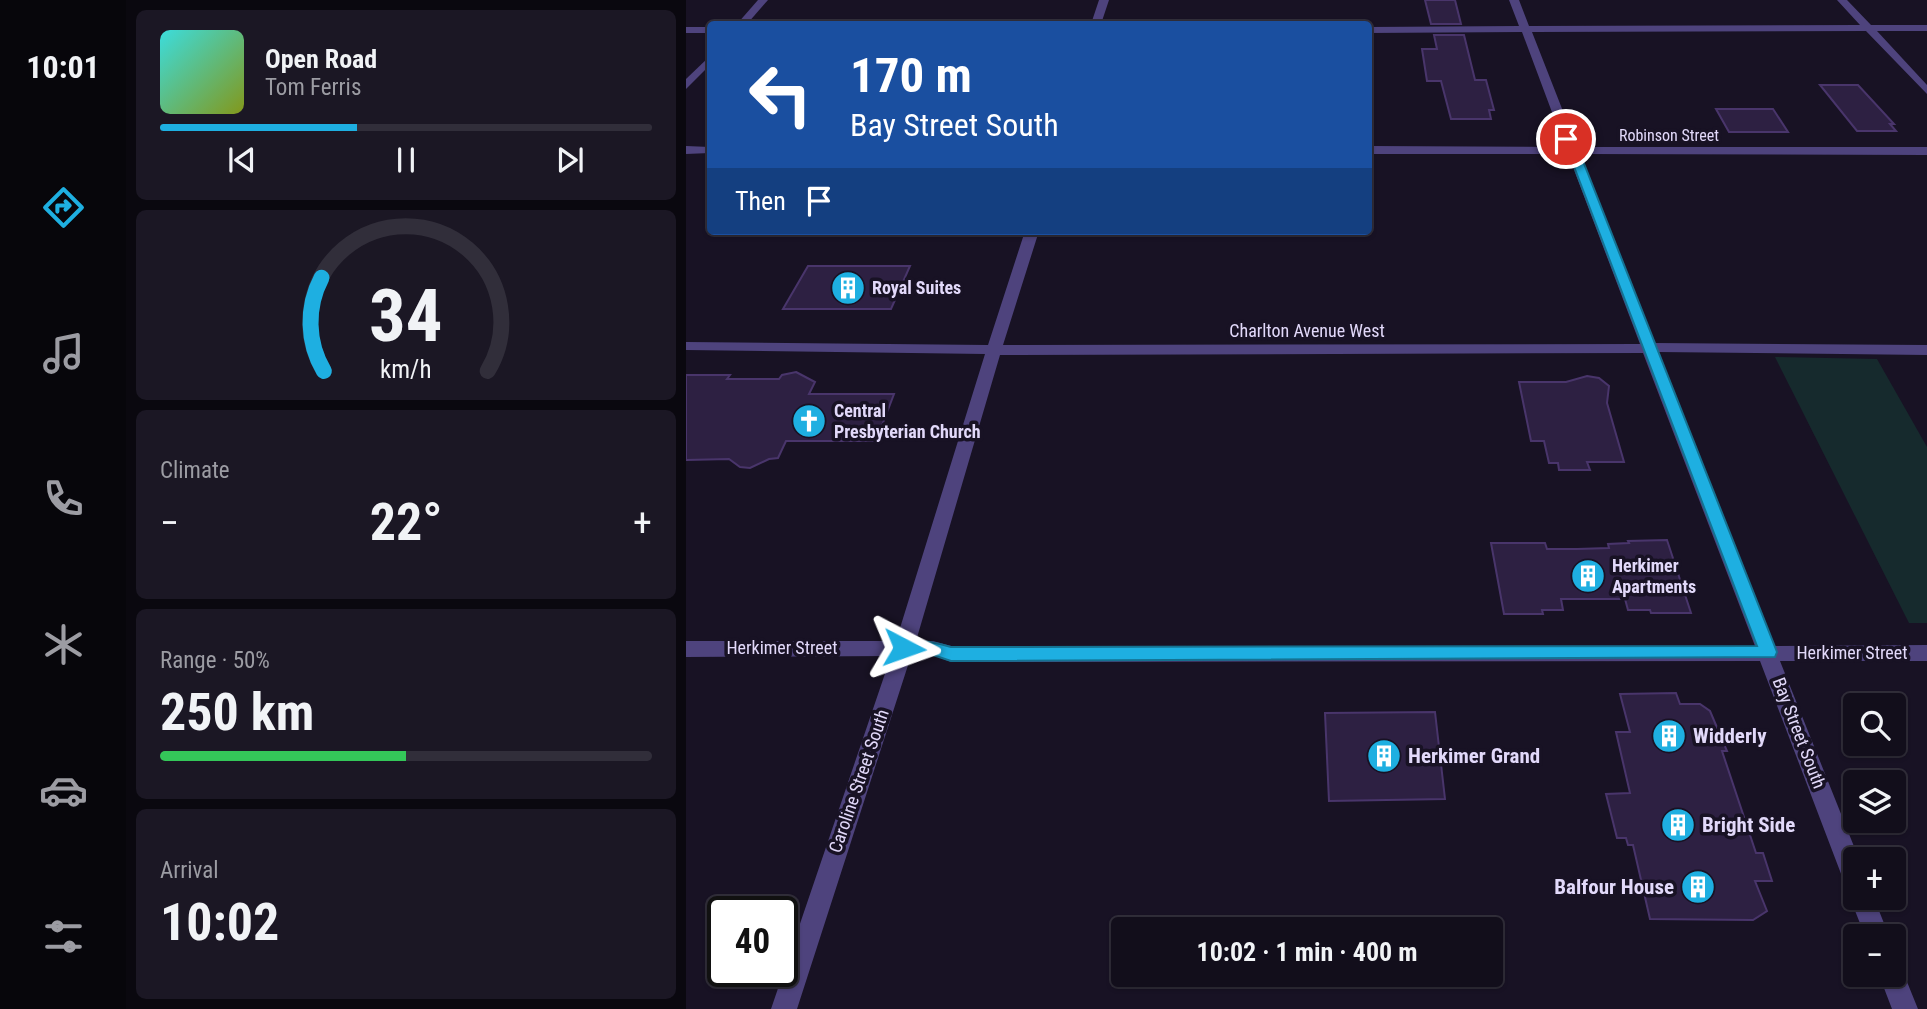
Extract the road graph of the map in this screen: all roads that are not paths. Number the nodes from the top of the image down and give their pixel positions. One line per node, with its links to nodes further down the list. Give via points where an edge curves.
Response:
1 (763, 0): 5 (street)
2 (1104, 0): 6 (street)
3 (1514, 0): 7 (street, Bay Street South)
4 (1842, 0): 8 (street)
5 (744, 21)
6 (1097, 21)
7 (1524, 28): 8 (street); 12 (street); 19 (street, Bay Street South)
8 (1866, 28): 9 (street); 15 (street)
9 (1927, 28)
10 (686, 30): 11 (street)
11 (707, 30)
12 (1372, 30)
13 (707, 62): 14 (street)
14 (686, 86)
15 (1927, 92)
16 (686, 150): 17 (street)
17 (707, 150)
18 (1372, 150): 19 (street, Robinson Street)
19 (1573, 151): 20 (street, Robinson Street); 23 (street, Bay Street South)
20 (1927, 151)
21 (1031, 235): 24 (street, Caroline Street South)
22 (686, 346): 24 (street, Charlton Avenue West)
23 (1649, 347): 24 (street, Charlton Avenue West, via 1604,351); 25 (street, Charlton Avenue West); 28 (street, Bay Street South)
24 (995, 350): 26 (street, Caroline Street South)
25 (1927, 350)
26 (904, 648): 27 (street, Herkimer Street); 28 (street, Herkimer Street, via 933,648 951,654); 32 (street, Caroline Street South)
27 (686, 649)
28 (1768, 652): 29 (street, Herkimer Street); 30 (street, Bay Street South)
29 (1927, 653)
30 (1843, 848)
31 (1897, 987): 33 (street)
32 (784, 1009)
33 (1905, 1009)

